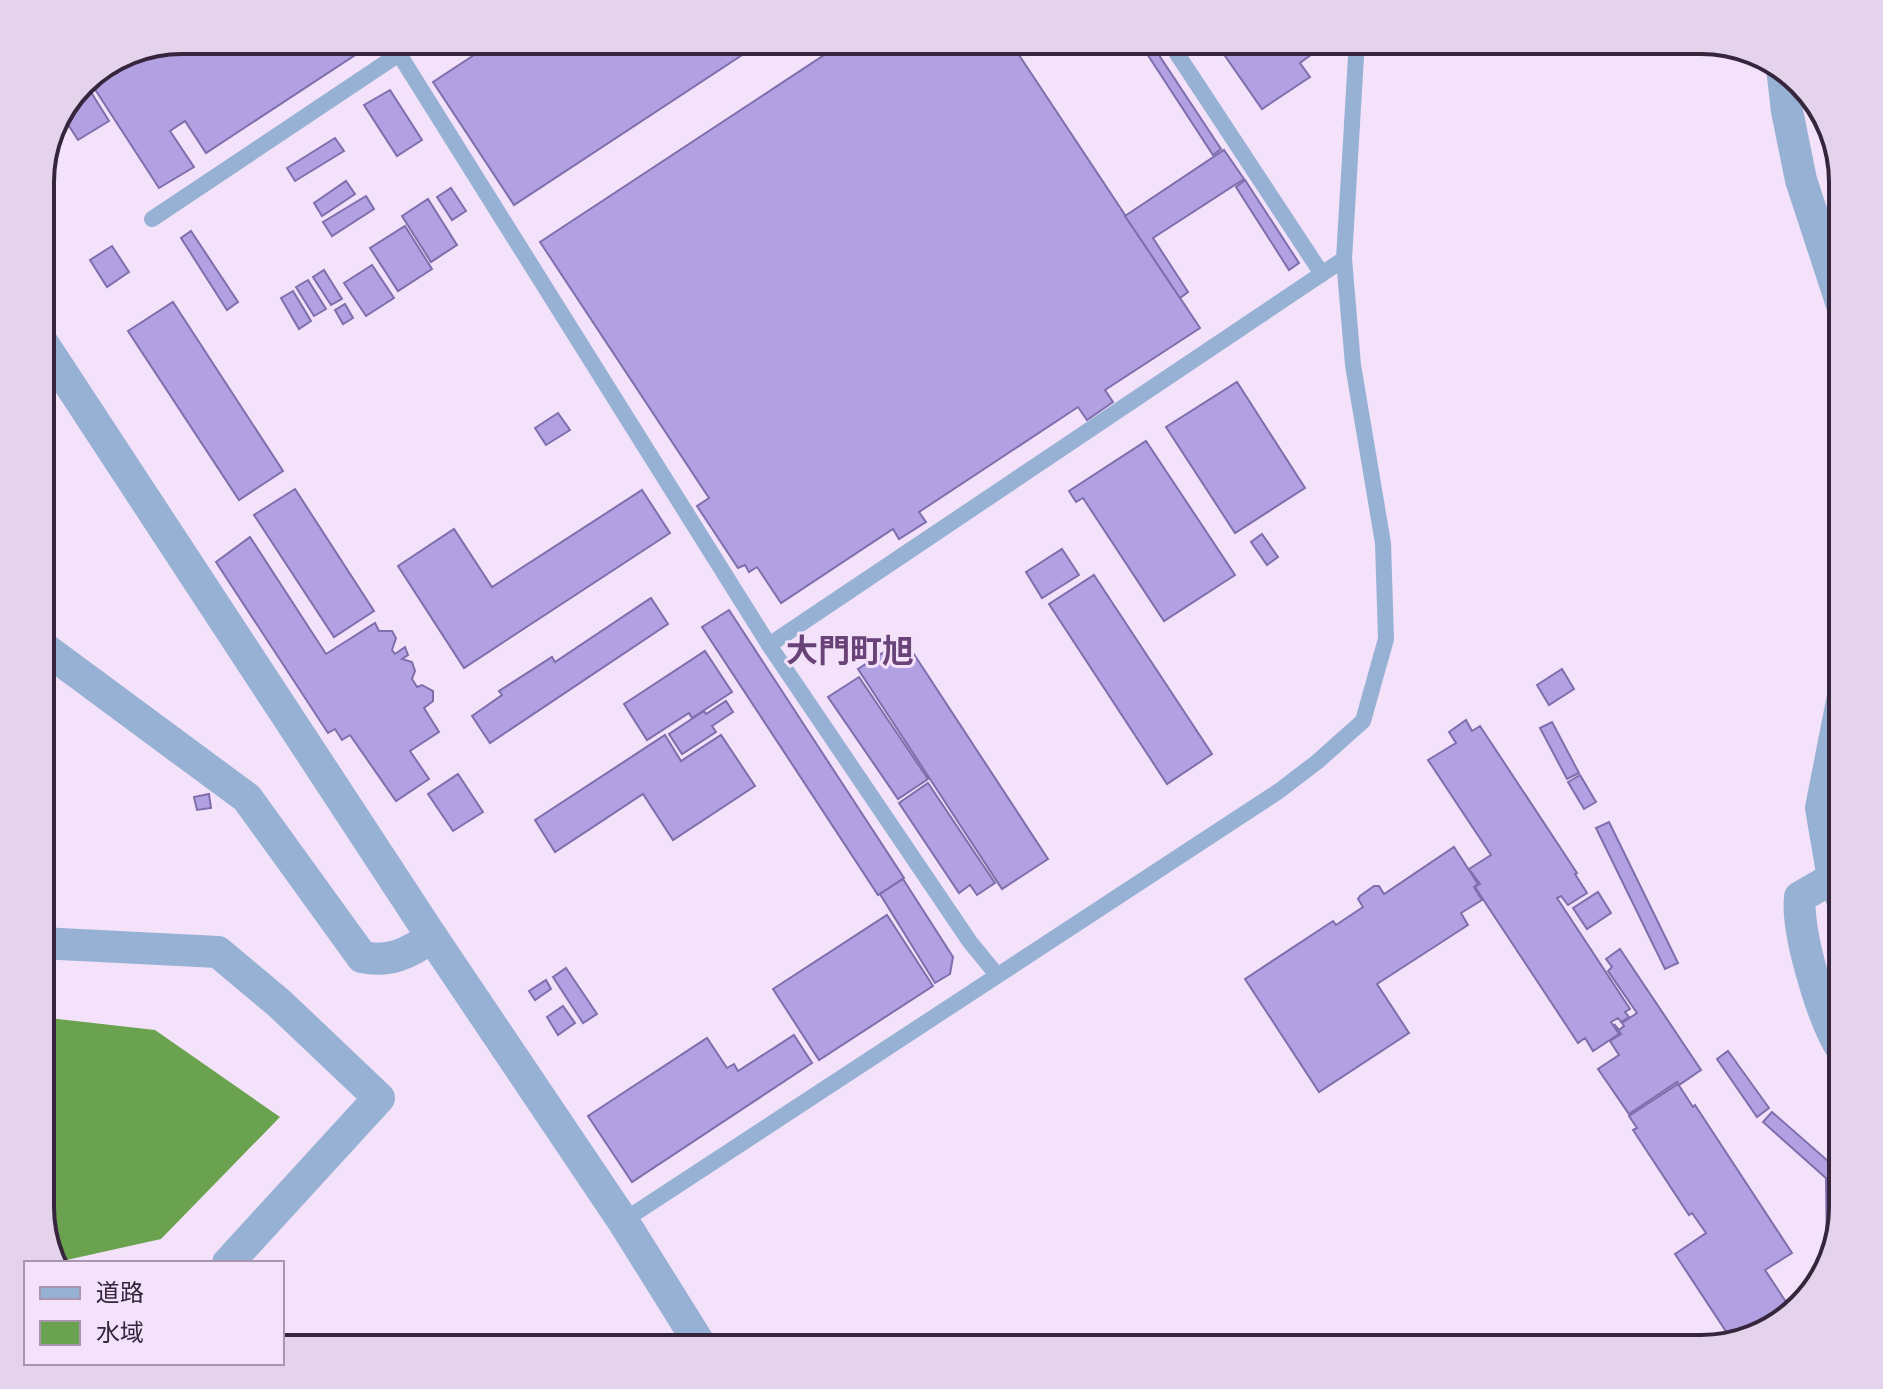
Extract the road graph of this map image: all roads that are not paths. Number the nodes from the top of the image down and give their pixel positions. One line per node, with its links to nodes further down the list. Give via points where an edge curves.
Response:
1 (399, 54): 5 (lane); 10 (lane)
2 (1177, 54): 8 (lane)
3 (1356, 54): 6 (lane)
4 (1784, 85): 7 (street, via 1801,180)
5 (152, 219)
6 (1344, 259): 8 (lane); 17 (lane, via 1353,365 1383,543 1386,639 1363,721 1279,791)
7 (1829, 265)
8 (1322, 274): 10 (lane)
9 (54, 360): 15 (street)
10 (769, 645): 17 (lane)
11 (54, 655): 15 (street, via 247,798 362,957 391,958)
12 (1829, 767): 13 (street, via 1821,808)
13 (1829, 847)
14 (1829, 892): 18 (street, via 1800,897 1798,913)
15 (432, 937): 19 (street)
16 (54, 944): 20 (street, via 218,952 379,1098)
17 (997, 975): 19 (lane)
18 (1829, 1018)
19 (623, 1221): 21 (street)
20 (230, 1261)
21 (694, 1335)

